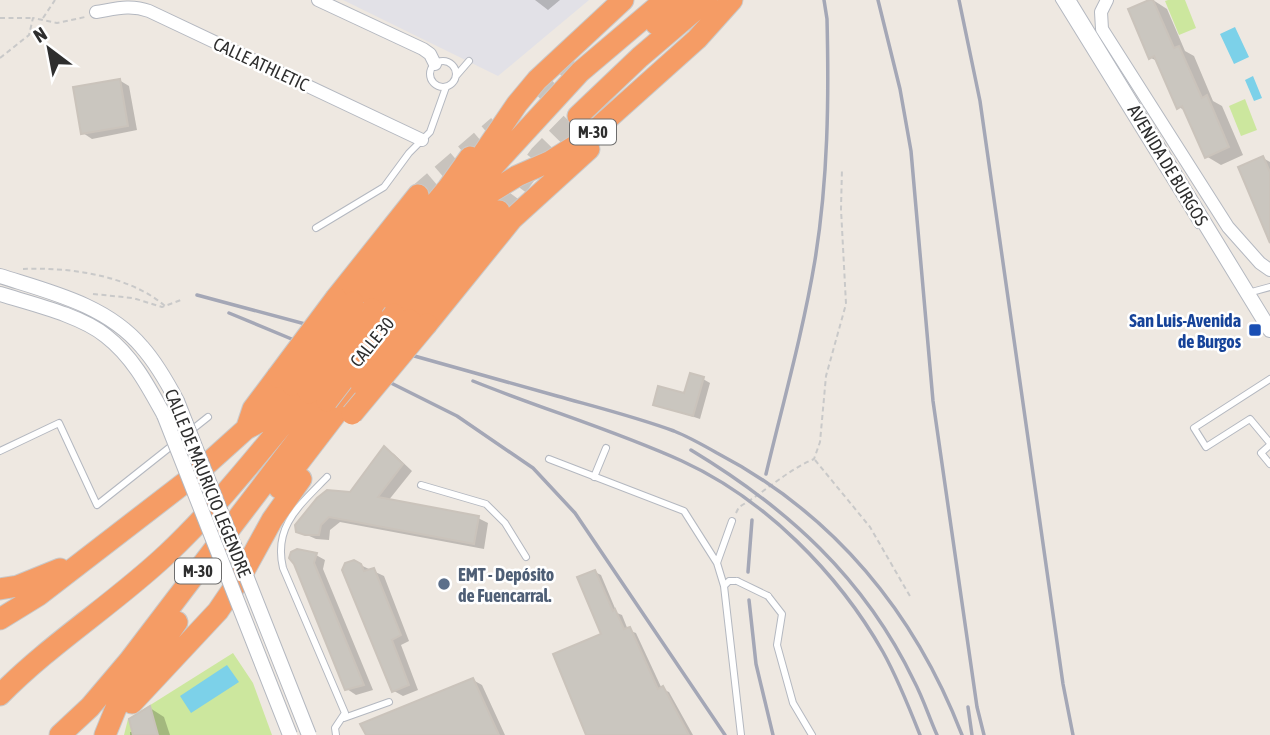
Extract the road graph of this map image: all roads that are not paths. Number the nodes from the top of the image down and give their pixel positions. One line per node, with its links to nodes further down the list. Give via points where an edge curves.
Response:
1 (318, 0): 16 (street, via 423,48)
2 (605, 0): 29 (highway, via 560,39 514,90 448,188)
3 (623, 0): 29 (highway, via 537,80 474,169)
4 (641, 0): 15 (highway)
5 (665, 0): 29 (highway, via 573,80)
6 (687, 0): 22 (highway, via 586,84 514,162)
7 (707, 0): 19 (highway)
8 (732, 0): 13 (highway, M-30)
9 (1059, 0): 27 (lane, via 1240,292)
10 (1068, 0): 27 (street, AVENIDA DE BURGOS)
11 (1107, 0): 24 (street, AVENIDA DE BURGOS, via 1101,12 1102,29 1228,226)
12 (96, 12): 20 (street, CALLE ATHLETIC, via 126,7 149,11)
13 (712, 25): 22 (highway, M-30, via 583,141 517,176); 31 (highway, via 691,56)
14 (469, 61): 17 (lane)
15 (574, 61)
16 (435, 64): 17 (lane, via 452,64); 18 (lane, via 431,80)
17 (456, 76): 18 (lane)
18 (446, 87): 20 (lane, via 436,121)
19 (578, 116)
20 (422, 140): 23 (lane, via 384,187)
21 (418, 195): 29 (highway)
22 (495, 201): 31 (highway)
23 (316, 228)
24 (1270, 270)
25 (0, 276): 58 (street, CALLE DE MAURICIO LEGENDRE, bridge, via 69,298 110,319 141,345 161,372 177,401)
26 (1270, 287): 27 (lane)
27 (1247, 293): 32 (street, AVENIDA DE BURGOS)
28 (0, 294): 57 (street, CALLE DE MAURICIO LEGENDRE, bridge, via 63,314 105,335 129,357 147,383 164,415)
29 (356, 304): 34 (highway, bridge); 34 (highway, bridge)
30 (1270, 312): 32 (street, AVENIDA DE BURGOS)
31 (410, 319): 34 (highway, bridge); 34 (highway, CALLE 30, bridge, via 364,351)
32 (1270, 330)
33 (1270, 379): 36 (lane, via 1194,428 1206,447 1250,419)
34 (322, 397): 46 (highway, via 253,409 246,429 196,474); 51 (highway, via 260,451 168,553 30,665); 54 (highway, CALLE 30 / M-30, via 129,661); 55 (highway, via 116,708); 56 (highway, via 287,498 239,580 218,611 138,695)
35 (208, 417): 38 (lane, via 97,505 60,422)
36 (1270, 444): 40 (lane, via 1261,453)
37 (606, 448): 42 (lane)
38 (0, 452)
39 (549, 459): 42 (lane)
40 (1270, 464)
41 (327, 477): 53 (lane, via 289,520 280,555)
42 (594, 477): 47 (lane, via 684,511)
43 (421, 485): 45 (lane, via 486,504 505,523)
44 (732, 521): 47 (lane)
45 (526, 557)
46 (82, 560): 49 (highway); 50 (highway)
47 (717, 563): 48 (lane)
48 (724, 586): 60 (lane); 61 (lane, bridge, via 737,581 768,596 782,614 777,645 793,703)
49 (0, 589)
50 (0, 619)
51 (0, 695)
52 (389, 702): 53 (lane)
53 (344, 718): 59 (lane, via 335,728)
54 (60, 735)
55 (105, 735)
56 (113, 735)
57 (290, 735)
58 (309, 735)
59 (336, 735)
60 (741, 735)
61 (812, 735)

